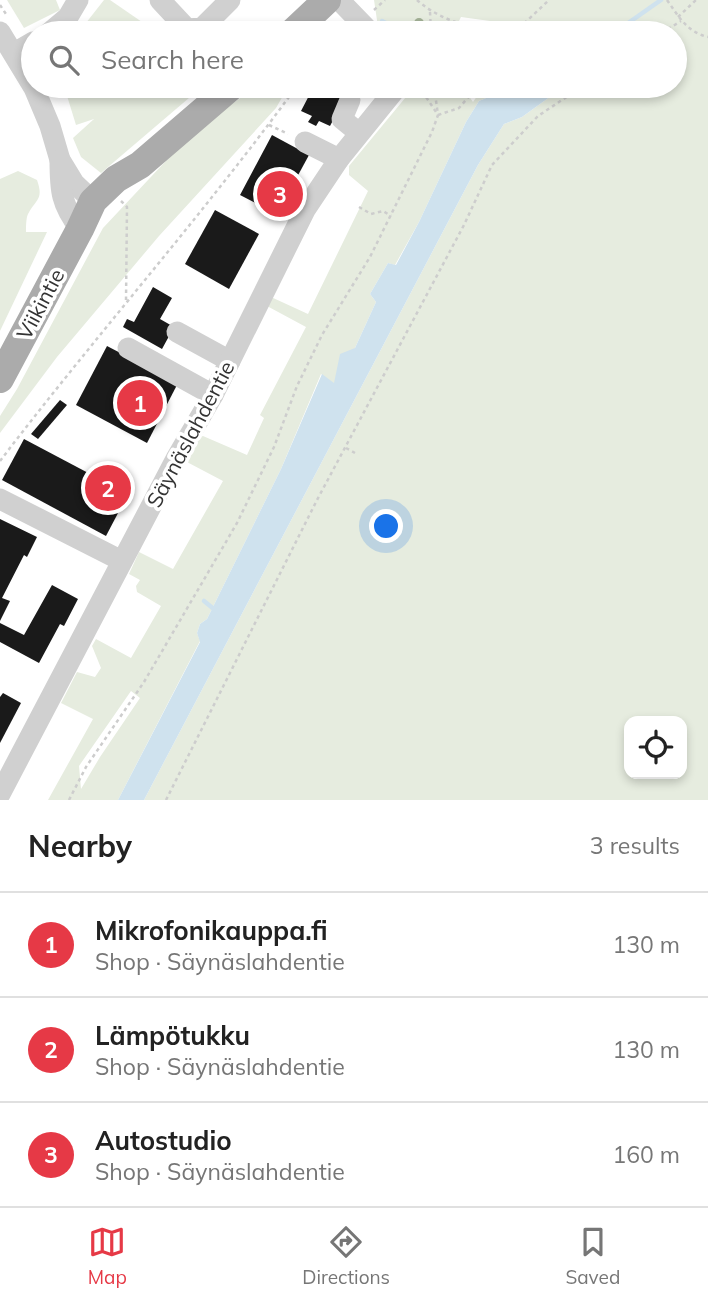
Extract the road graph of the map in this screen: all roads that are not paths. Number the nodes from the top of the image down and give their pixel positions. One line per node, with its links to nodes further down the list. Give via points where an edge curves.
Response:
1 (78, 0): 6 (street)
2 (160, 0): 7 (street)
3 (230, 0): 8 (street)
4 (327, 0): 9 (main road)
5 (339, 0): 10 (street)
6 (63, 21)
7 (178, 21)
8 (209, 21)
9 (305, 21)
10 (359, 21)
11 (0, 32): 13 (street)
12 (21, 49): 13 (street)
13 (14, 53): 14 (street)
14 (21, 66)
15 (39, 98): 22 (street)
16 (218, 98): 23 (main road, Viikintie)
17 (388, 98): 19 (street, Säynäslahdentie)
18 (350, 100): 19 (street, via 342,119)
19 (359, 133): 21 (street, Säynäslahdentie)
20 (305, 142): 21 (street)
21 (339, 159): 28 (street, Säynäslahdentie, via 286,245)
22 (60, 160): 24 (street, via 74,183); 25 (street, via 60,190)
23 (140, 165): 24 (main road, Viikintie); 25 (main road, Viikintie, via 124,191)
24 (93, 201): 25 (main road, Viikintie)
25 (80, 229): 29 (main road, Viikintie)
26 (177, 332): 28 (street)
27 (128, 348): 30 (street)
28 (230, 360): 30 (street, Säynäslahdentie)
29 (0, 379)
30 (213, 394): 32 (street, Säynäslahdentie)
31 (7, 501): 32 (street)
32 (122, 561): 33 (street, Säynäslahdentie)
33 (0, 794)

